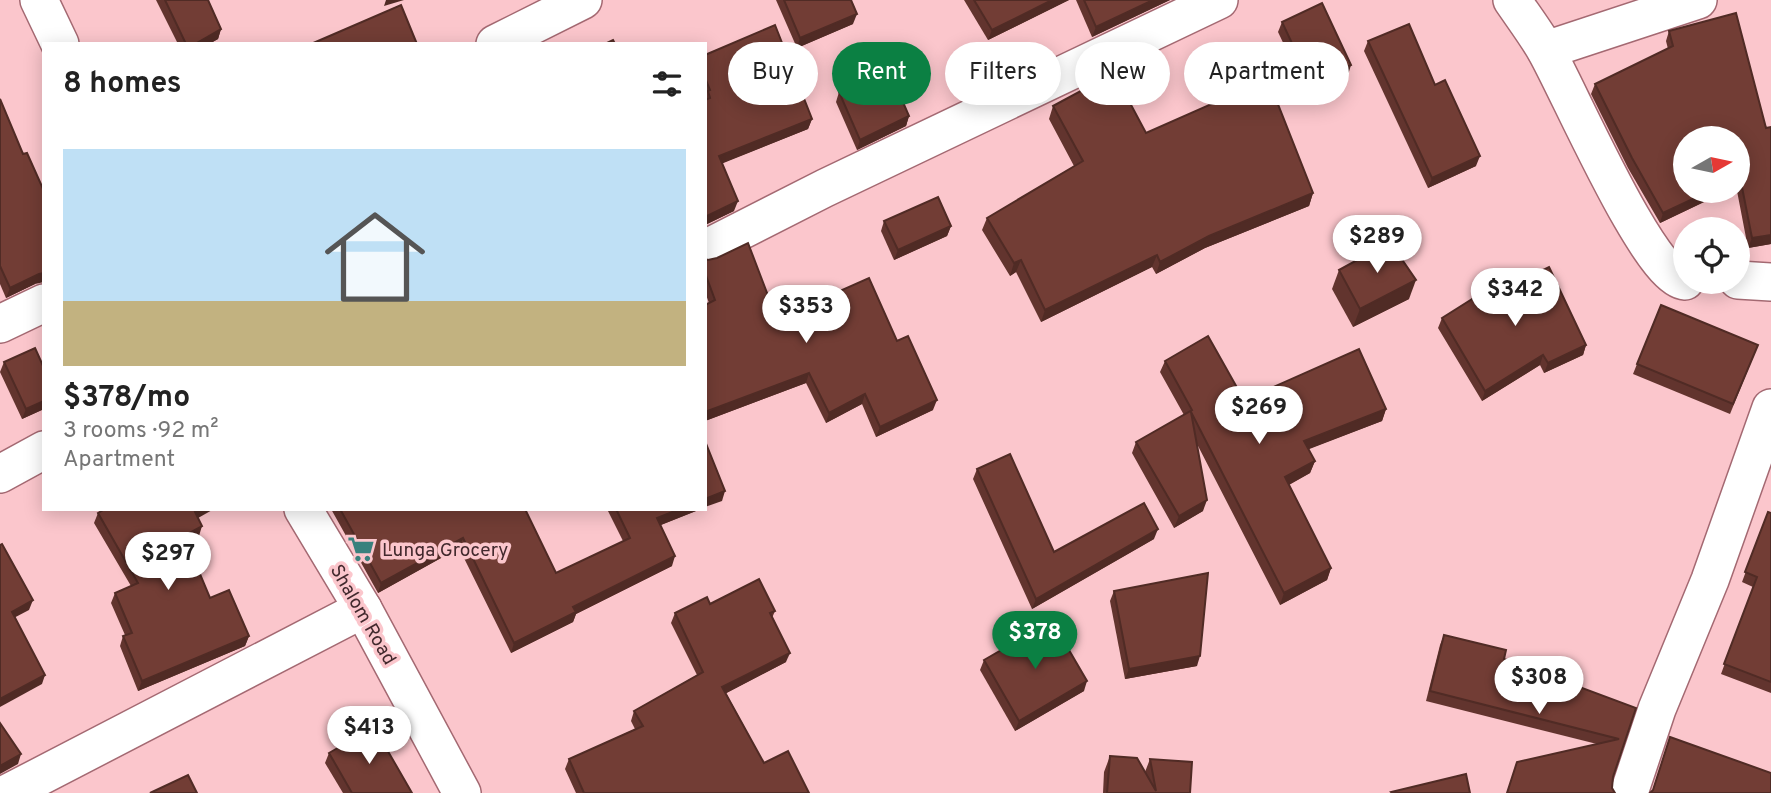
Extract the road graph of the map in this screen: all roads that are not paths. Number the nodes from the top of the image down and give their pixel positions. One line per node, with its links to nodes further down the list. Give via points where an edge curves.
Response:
1 (39, 0): 6 (street)
2 (583, 0): 7 (street)
3 (1219, 0): 9 (street)
4 (1512, 0): 8 (street)
5 (1698, 0): 8 (street)
6 (59, 42)
7 (499, 42)
8 (1546, 50): 10 (street, via 1612,185)
9 (707, 248)
10 (1673, 277)
11 (1750, 281): 12 (street)
12 (1771, 282)
13 (42, 304): 14 (street)
14 (0, 324)
15 (1771, 408): 22 (street)
16 (42, 451): 17 (street)
17 (0, 474)
18 (304, 511): 19 (street, Shalom Road)
19 (363, 609): 20 (street); 21 (street, Shalom Road)
20 (8, 793)
21 (463, 793)
22 (1629, 793)

